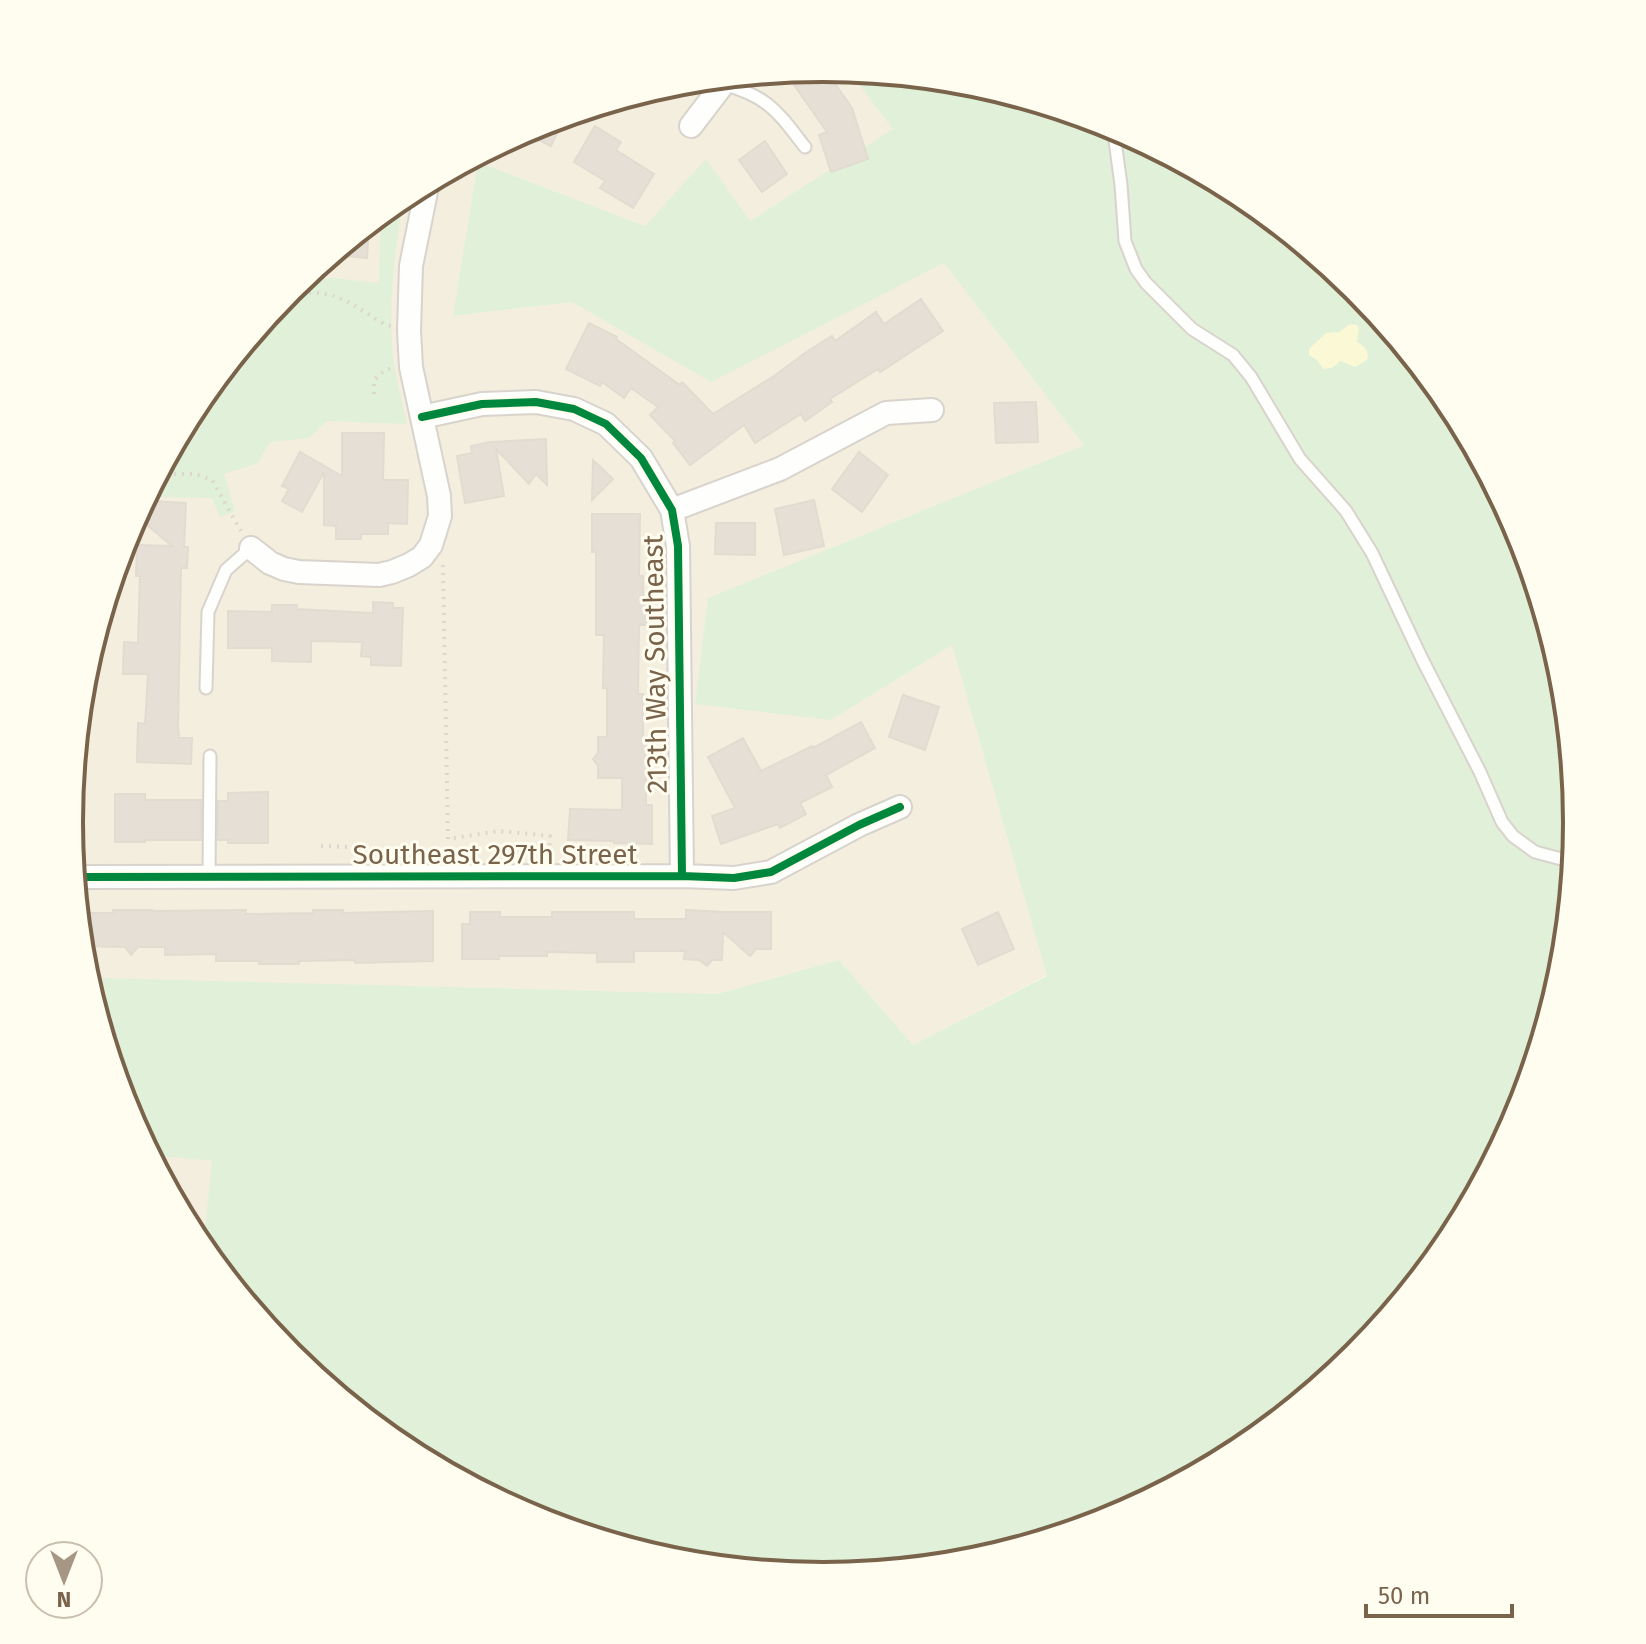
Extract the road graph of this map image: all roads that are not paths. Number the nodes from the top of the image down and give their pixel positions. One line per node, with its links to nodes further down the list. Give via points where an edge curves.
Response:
1 (737, 87): 5 (lane, via 769,103)
2 (718, 89): 3 (street)
3 (691, 126)
4 (1115, 142): 14 (lane, via 1125,241 1136,269 1192,329 1233,355 1251,377 1300,459 1346,511 1372,553 1502,822 1535,852)
5 (805, 147)
6 (423, 200): 8 (street, via 411,266 409,331)
7 (932, 410): 9 (street, via 886,413 780,469)
8 (422, 417): 9 (street, 213th Way Southeast, via 482,404 536,402 574,409 606,424 641,458); 10 (street, via 440,516 422,557 379,575 299,572 270,563)
9 (672, 510): 15 (street, 213th Way Southeast, via 678,546)
10 (251, 548): 11 (lane, via 226,570 208,612)
11 (206, 688)
12 (210, 756): 17 (lane)
13 (900, 807): 15 (street, Southeast 297th Street, via 771,872 734,878)
14 (1561, 859)
15 (682, 876): 17 (street, Southeast 297th Street)
16 (86, 877): 17 (street, Southeast 297th Street)
17 (209, 877)

